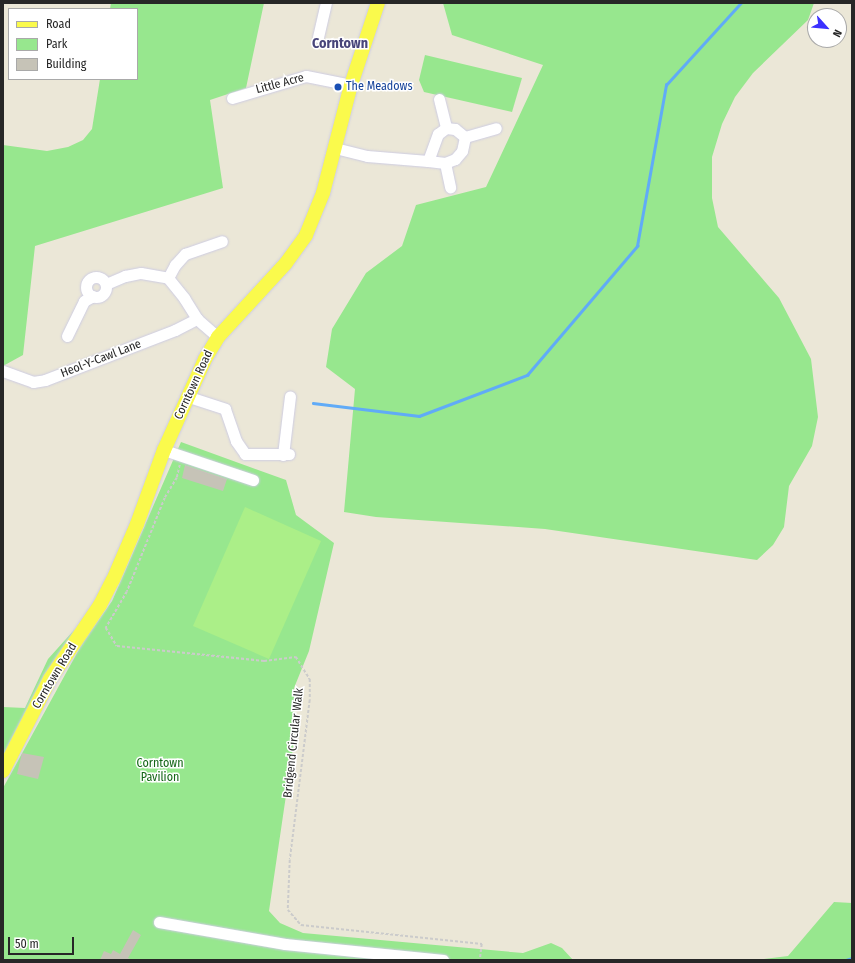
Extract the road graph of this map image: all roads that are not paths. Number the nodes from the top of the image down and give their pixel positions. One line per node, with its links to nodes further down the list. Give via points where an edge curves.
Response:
1 (326, 3): 3 (street)
2 (378, 3): 4 (main road, Corntown Road)
3 (318, 37)
4 (351, 85): 5 (street, Little Acre, via 306,76); 10 (main road, Corntown Road)
5 (232, 98)
6 (439, 99): 7 (street)
7 (446, 128): 9 (street, via 455,129); 11 (street, via 438,134)
8 (496, 128): 9 (street)
9 (465, 137): 12 (street, via 462,151 455,159)
10 (336, 148): 11 (street, via 367,156); 20 (main road, Corntown Road, via 316,213 306,235 286,263)
11 (428, 161): 12 (street)
12 (445, 163): 13 (street)
13 (450, 187)
14 (222, 241): 15 (street, via 185,254 175,264)
15 (168, 278): 16 (street, via 141,273); 18 (street)
16 (106, 284): 17 (street, via 104,294); 17 (street, via 98,277 91,279 87,288)
17 (92, 296): 19 (street, via 84,301)
18 (197, 319): 20 (street); 21 (street, Heol-Y-Cawl Lane, via 176,330 45,380 33,382)
19 (67, 336)
20 (218, 337): 23 (main road, Corntown Road)
21 (3, 371)
22 (290, 396): 23 (street, via 286,455 245,454 236,441 226,409)
23 (189, 397): 24 (main road, Corntown Road)
24 (164, 450): 25 (street); 26 (main road, Corntown Road, via 138,524 113,580 100,605 50,679)
25 (253, 480)
26 (3, 771)
27 (159, 922): 28 (street, via 285,944)
28 (443, 960)

